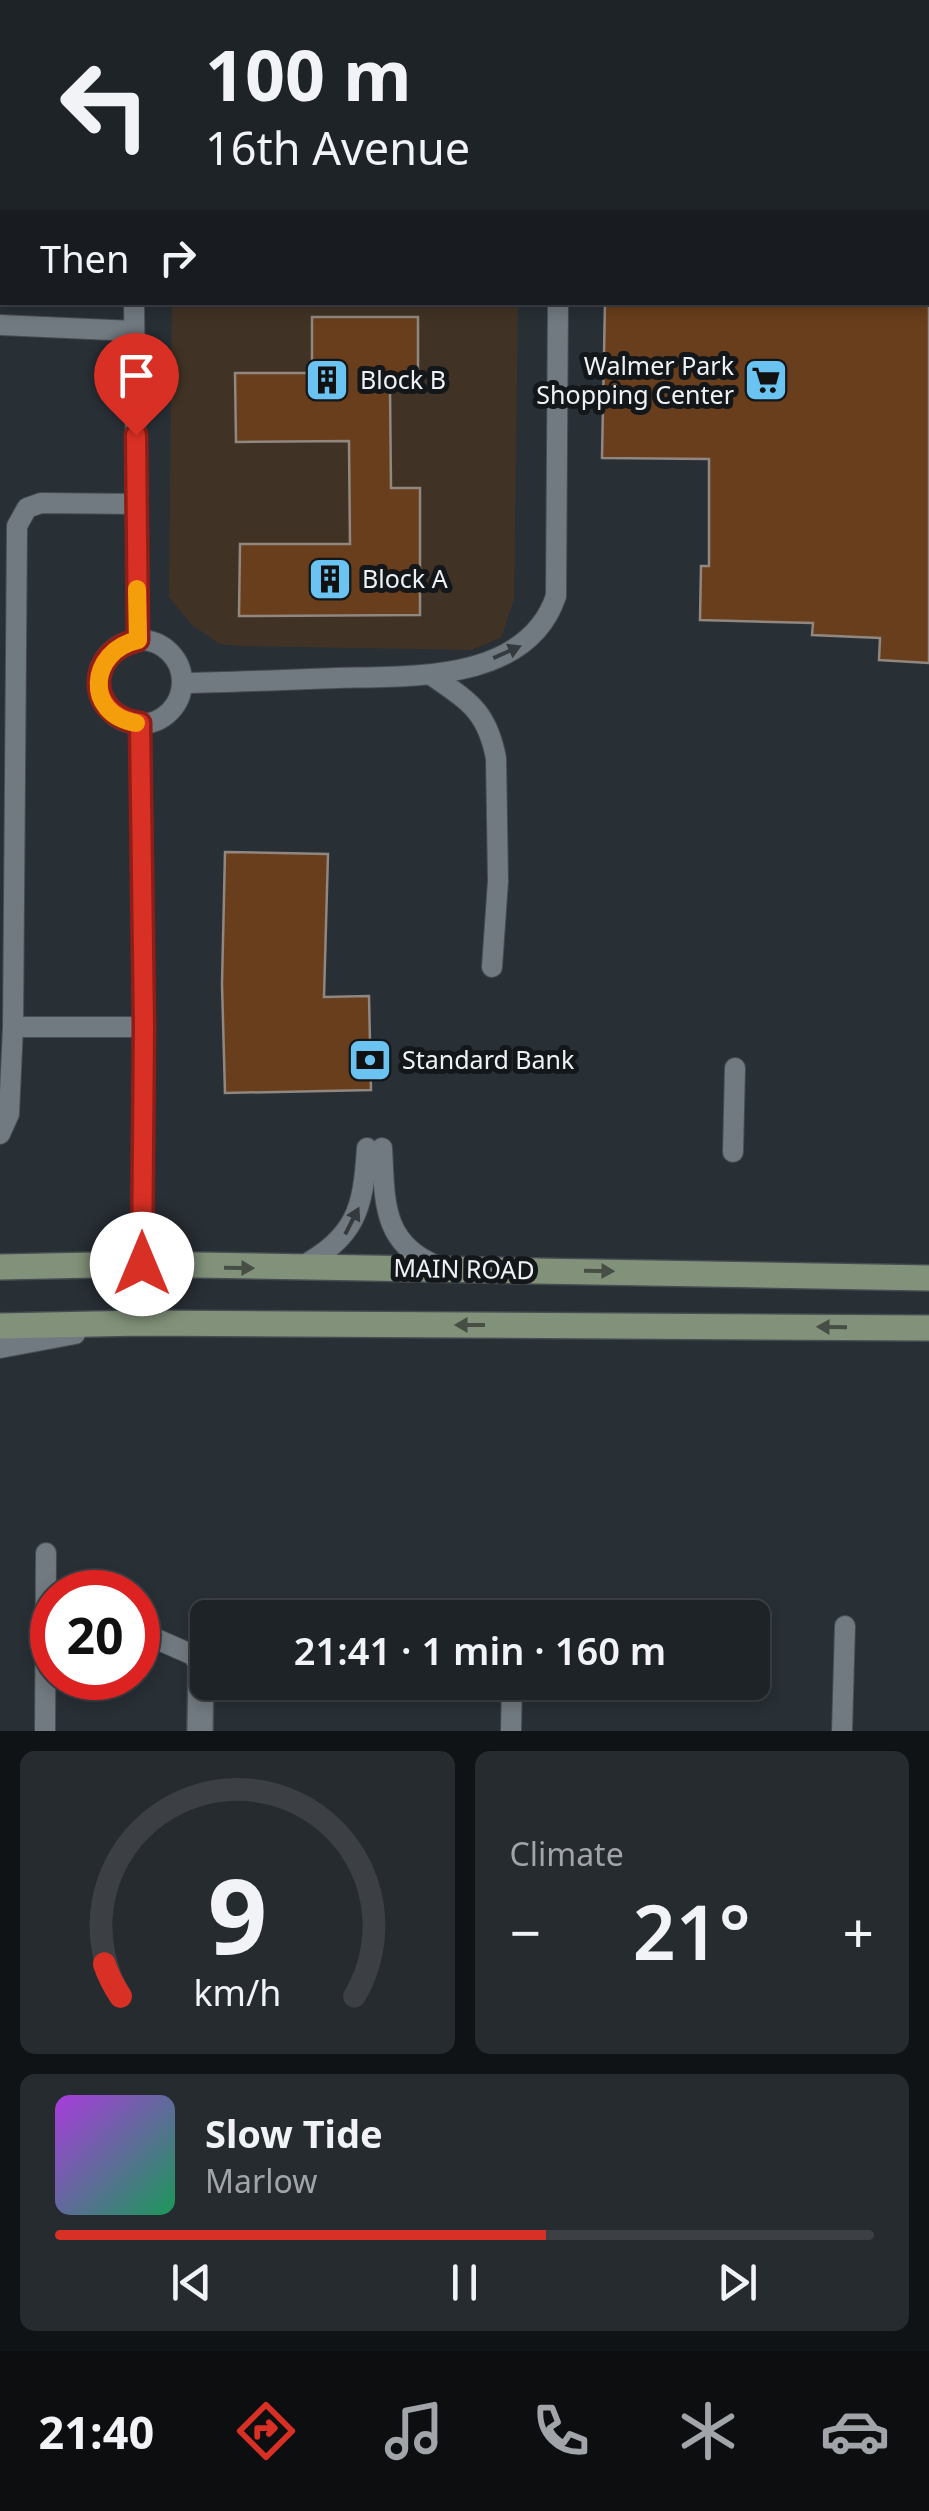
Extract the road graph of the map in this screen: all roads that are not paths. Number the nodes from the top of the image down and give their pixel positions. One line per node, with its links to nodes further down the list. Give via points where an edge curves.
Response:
1 (134, 305): 4 (lane)
2 (558, 305): 7 (lane, one-way to 2, via 525,644 542,628 556,596)
3 (0, 325): 4 (lane)
4 (134, 331): 5 (lane)
5 (136, 504): 6 (lane); 12 (lane, via 41,503 27,508 18,526)
6 (138, 640): 8 (lane, via 175,657); 9 (lane, via 105,658 98,683 116,716)
7 (434, 676): 8 (lane); 10 (lane, via 485,720 496,758)
8 (182, 684): 9 (lane, via 174,707)
9 (140, 723): 11 (lane)
10 (492, 967)
11 (144, 1026): 12 (lane); 16 (lane)
12 (14, 1027): 14 (lane, via 9,1114)
13 (735, 1068): 15 (lane)
14 (0, 1134)
15 (733, 1152)
16 (142, 1264): 17 (main road, MAIN ROAD); 19 (main road, MAIN ROAD, one-way to 19); 21 (lane)
17 (0, 1267)
18 (443, 1268): 19 (main road, MAIN ROAD); 19 (lane, one-way to 18, via 348,1233 375,1148 395,1233 416,1256); 20 (main road, MAIN ROAD, one-way to 20)
19 (297, 1269)
20 (929, 1278)
21 (141, 1323): 22 (main road); 23 (main road, one-way to 21); 24 (lane)
22 (0, 1326)
23 (929, 1328)
24 (0, 1348)
25 (46, 1552): 26 (lane)
26 (47, 1570)
27 (845, 1626): 36 (lane)
28 (160, 1641): 29 (lane)
29 (190, 1654)
30 (46, 1700): 33 (lane)
31 (200, 1700): 34 (street)
32 (512, 1700): 35 (lane)
33 (45, 1731)
34 (200, 1731)
35 (512, 1731)
36 (842, 1731)

